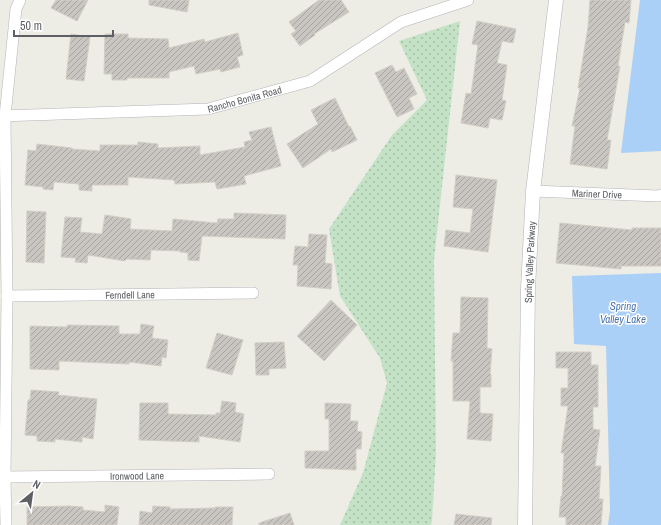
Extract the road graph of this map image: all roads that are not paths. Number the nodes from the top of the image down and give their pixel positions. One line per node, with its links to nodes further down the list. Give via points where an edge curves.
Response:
1 (20, 0): 4 (street, via 16,9)
2 (468, 0): 4 (street, Rancho Bonita Road, via 401,22 310,81 208,109)
3 (556, 0): 5 (street, Spring Valley Parkway)
4 (3, 116): 8 (street)
5 (533, 191): 6 (street, Mariner Drive); 12 (street, Spring Valley Parkway, via 528,289)
6 (661, 195)
7 (253, 293): 8 (street, Ferndell Lane)
8 (7, 296): 10 (street)
9 (269, 474): 10 (street, Ironwood Lane)
10 (5, 477): 11 (street)
11 (6, 525)
12 (525, 525)

